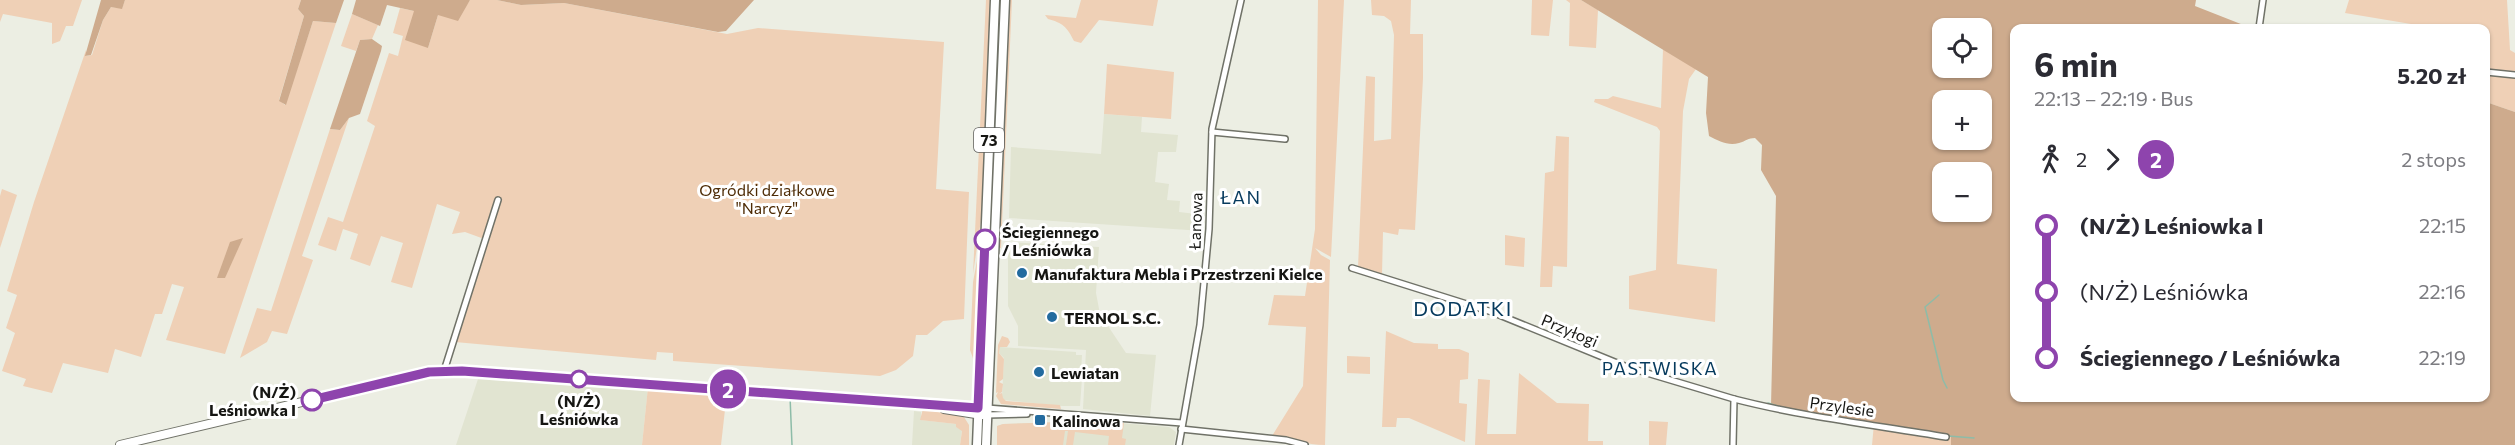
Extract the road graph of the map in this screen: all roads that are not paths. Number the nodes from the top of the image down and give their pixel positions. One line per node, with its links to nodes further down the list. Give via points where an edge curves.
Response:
1 (995, 0): 14 (main road, 73)
2 (1005, 0): 14 (main road, 73)
3 (1241, 0): 8 (street, Łanowa)
4 (2263, 0): 5 (street)
5 (2260, 24)
6 (2490, 72): 7 (street)
7 (2515, 75)
8 (1212, 132): 9 (street); 15 (street, Łanowa, via 1200,326)
9 (1285, 139)
10 (498, 200): 12 (street)
11 (1352, 268): 13 (street, Przyłogi, via 1492,312 1627,367)
12 (444, 371): 14 (street); 17 (street)
13 (1734, 399): 16 (street, Przylesie); 22 (street)
14 (982, 411): 15 (street); 18 (main road, 73); 19 (main road, 73)
15 (1182, 426): 20 (street, Łanowa); 21 (street)
16 (1946, 438)
17 (120, 445)
18 (977, 445)
19 (986, 445)
20 (1179, 445)
21 (1305, 445)
22 (1733, 445)

